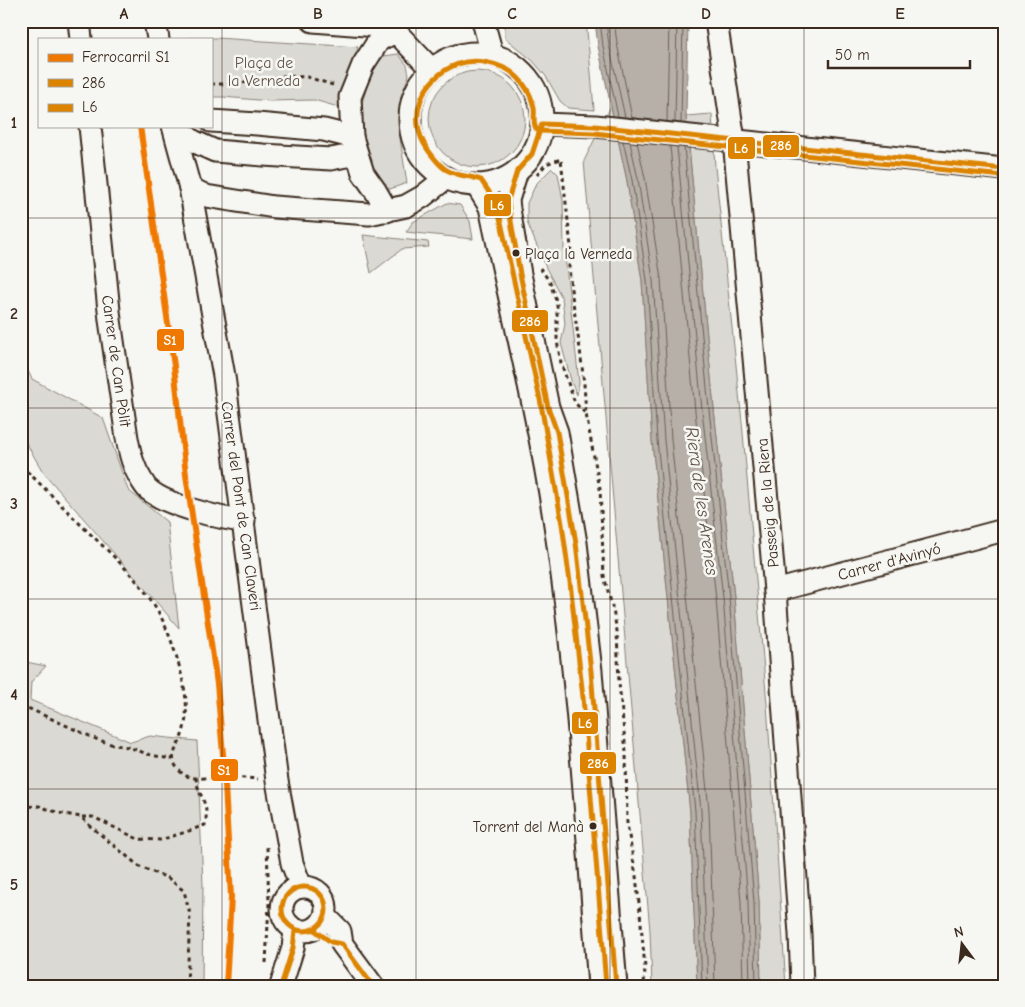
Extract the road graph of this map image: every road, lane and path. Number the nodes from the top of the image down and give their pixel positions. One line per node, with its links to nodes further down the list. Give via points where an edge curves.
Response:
1 (79, 21): 8 (street)
2 (154, 21): 9 (street)
3 (313, 21): 7 (street, via 378,26)
4 (475, 21): 10 (street)
5 (483, 21): 11 (street)
6 (716, 21): 18 (street, Passeig de la Riera)
7 (396, 32): 12 (street); 19 (street, via 379,40 363,65 350,97)
8 (81, 38)
9 (158, 38)
10 (469, 53): 11 (street); 12 (street, via 443,61)
11 (492, 54): 14 (street, via 514,64 530,80 540,101)
12 (432, 70): 22 (street, via 418,85 409,120 421,157)
13 (212, 121): 19 (street, via 324,130)
14 (542, 124): 18 (street); 21 (street)
15 (90, 128): 29 (street, Carrer de Can Pòlit, via 110,320 130,456 149,490 172,503)
16 (175, 128): 24 (street, Carrer del Pont de Can Claveri)
17 (176, 128): 19 (street, via 192,141 214,151 331,159)
18 (734, 140): 20 (street); 31 (street, Passeig de la Riera)
19 (354, 145): 25 (street, via 363,173)
20 (1004, 169)
21 (526, 175): 23 (street); 27 (path, via 561,159 572,247 569,266 571,289); 44 (street, via 508,200 508,209 548,408 557,432 576,543 591,671)
22 (446, 178): 23 (street); 25 (street, via 406,206)
23 (477, 186): 43 (street, via 490,207 555,525 573,665)
24 (190, 188): 25 (street, via 206,196 274,207 370,214); 29 (street, Carrer del Pont de Can Claveri, via 224,376)
25 (387, 211)
26 (535, 262): 27 (path, via 550,282 557,304 557,341 574,403)
27 (586, 414): 45 (path, via 600,489 604,576 617,631 626,752 627,824 640,912)
28 (21, 466): 33 (path, via 118,562 154,605 168,633 186,701 186,718)
29 (244, 521): 35 (street, Carrer del Pont de Can Claveri)
30 (1004, 530): 31 (street, Carrer d'Avinyó)
31 (775, 592): 46 (street, Passeig de la Riera)
32 (21, 705): 33 (path, via 96,739)
33 (173, 758): 34 (path, via 183,775)
34 (196, 778): 35 (path); 37 (path, via 207,816 205,825 186,832 160,840 138,839 93,817)
35 (277, 781): 38 (street, Carrer del Pont de Can Claveri, via 292,863)
36 (21, 807): 37 (path, via 39,806)
37 (81, 817): 40 (path, via 140,867 168,878 184,891 190,914)
38 (301, 887): 39 (street, via 310,887 326,904); 39 (street, via 289,892 283,900 283,918 288,926)
39 (311, 926): 41 (street, via 293,948); 42 (street, via 331,942 342,944)
40 (187, 986)
41 (281, 986)
42 (373, 986)
43 (599, 986)
44 (616, 986)
45 (644, 986)
46 (802, 986)

